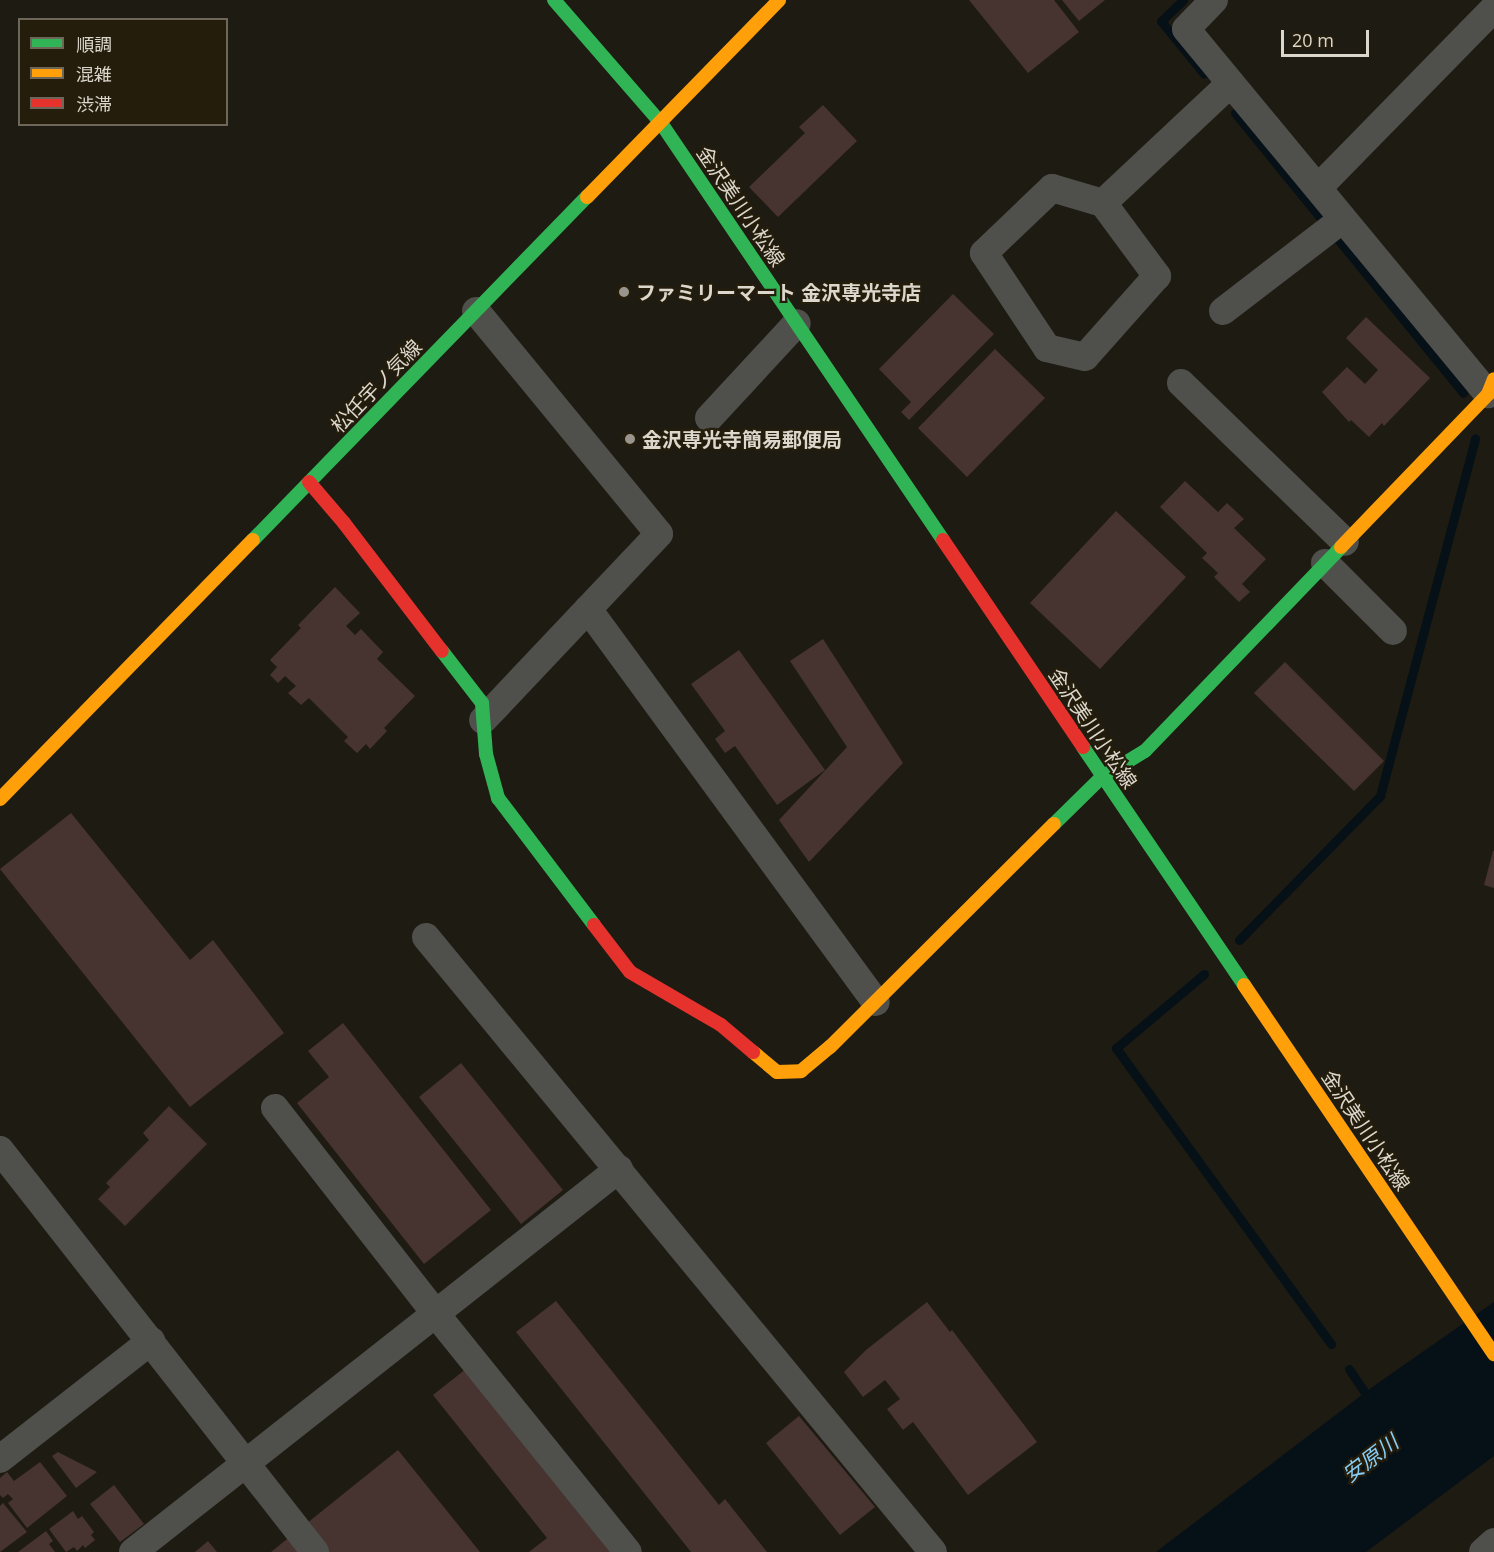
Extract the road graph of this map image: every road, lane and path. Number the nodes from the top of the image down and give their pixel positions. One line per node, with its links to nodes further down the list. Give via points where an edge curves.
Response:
1 (554, 0): 6 (main road, 金沢美川小松線)
2 (779, 0): 6 (main road, 松任宇ノ気線)
3 (1214, 0): 5 (street, via 1186,29)
4 (1494, 8): 7 (street)
5 (1230, 83): 7 (street); 8 (street)
6 (661, 123): 10 (main road, 松任宇ノ気線); 12 (main road, 金沢美川小松線)
7 (1318, 188): 9 (street)
8 (1103, 203): 8 (street, via 1052,188 984,254 1047,348 1084,357 1157,276)
9 (1342, 220): 11 (street); 14 (street)
10 (476, 311): 16 (main road, 松任宇ノ気線); 19 (street, via 658,534)
11 (1223, 311)
12 (797, 323): 15 (street); 22 (main road, 金沢美川小松線)
13 (1181, 383): 17 (street)
14 (1491, 386): 17 (main road)
15 (710, 418)
16 (309, 482): 21 (main road, via 482,703); 23 (main road, 松任宇ノ気線)
17 (1345, 542): 18 (main road)
18 (1325, 563): 20 (street); 22 (main road, via 1144,751)
19 (588, 609): 21 (street); 25 (street)
20 (1394, 631)
21 (483, 720): 25 (main road, via 486,754 498,798 630,972 721,1025 777,1072 801,1071)
22 (1102, 777): 25 (main road); 31 (main road, 金沢美川小松線)
23 (0, 799)
24 (426, 937): 28 (street)
25 (876, 1002)
26 (275, 1108): 29 (street)
27 (0, 1150): 30 (street)
28 (620, 1169): 29 (street); 38 (street)
29 (435, 1313): 33 (street); 37 (street)
30 (151, 1341): 32 (street); 33 (street)
31 (1494, 1354)
32 (0, 1459)
33 (245, 1461): 35 (street); 36 (street)
34 (1494, 1542): 39 (street)
35 (133, 1552)
36 (315, 1552)
37 (628, 1552)
38 (933, 1552)
39 (1483, 1552)

